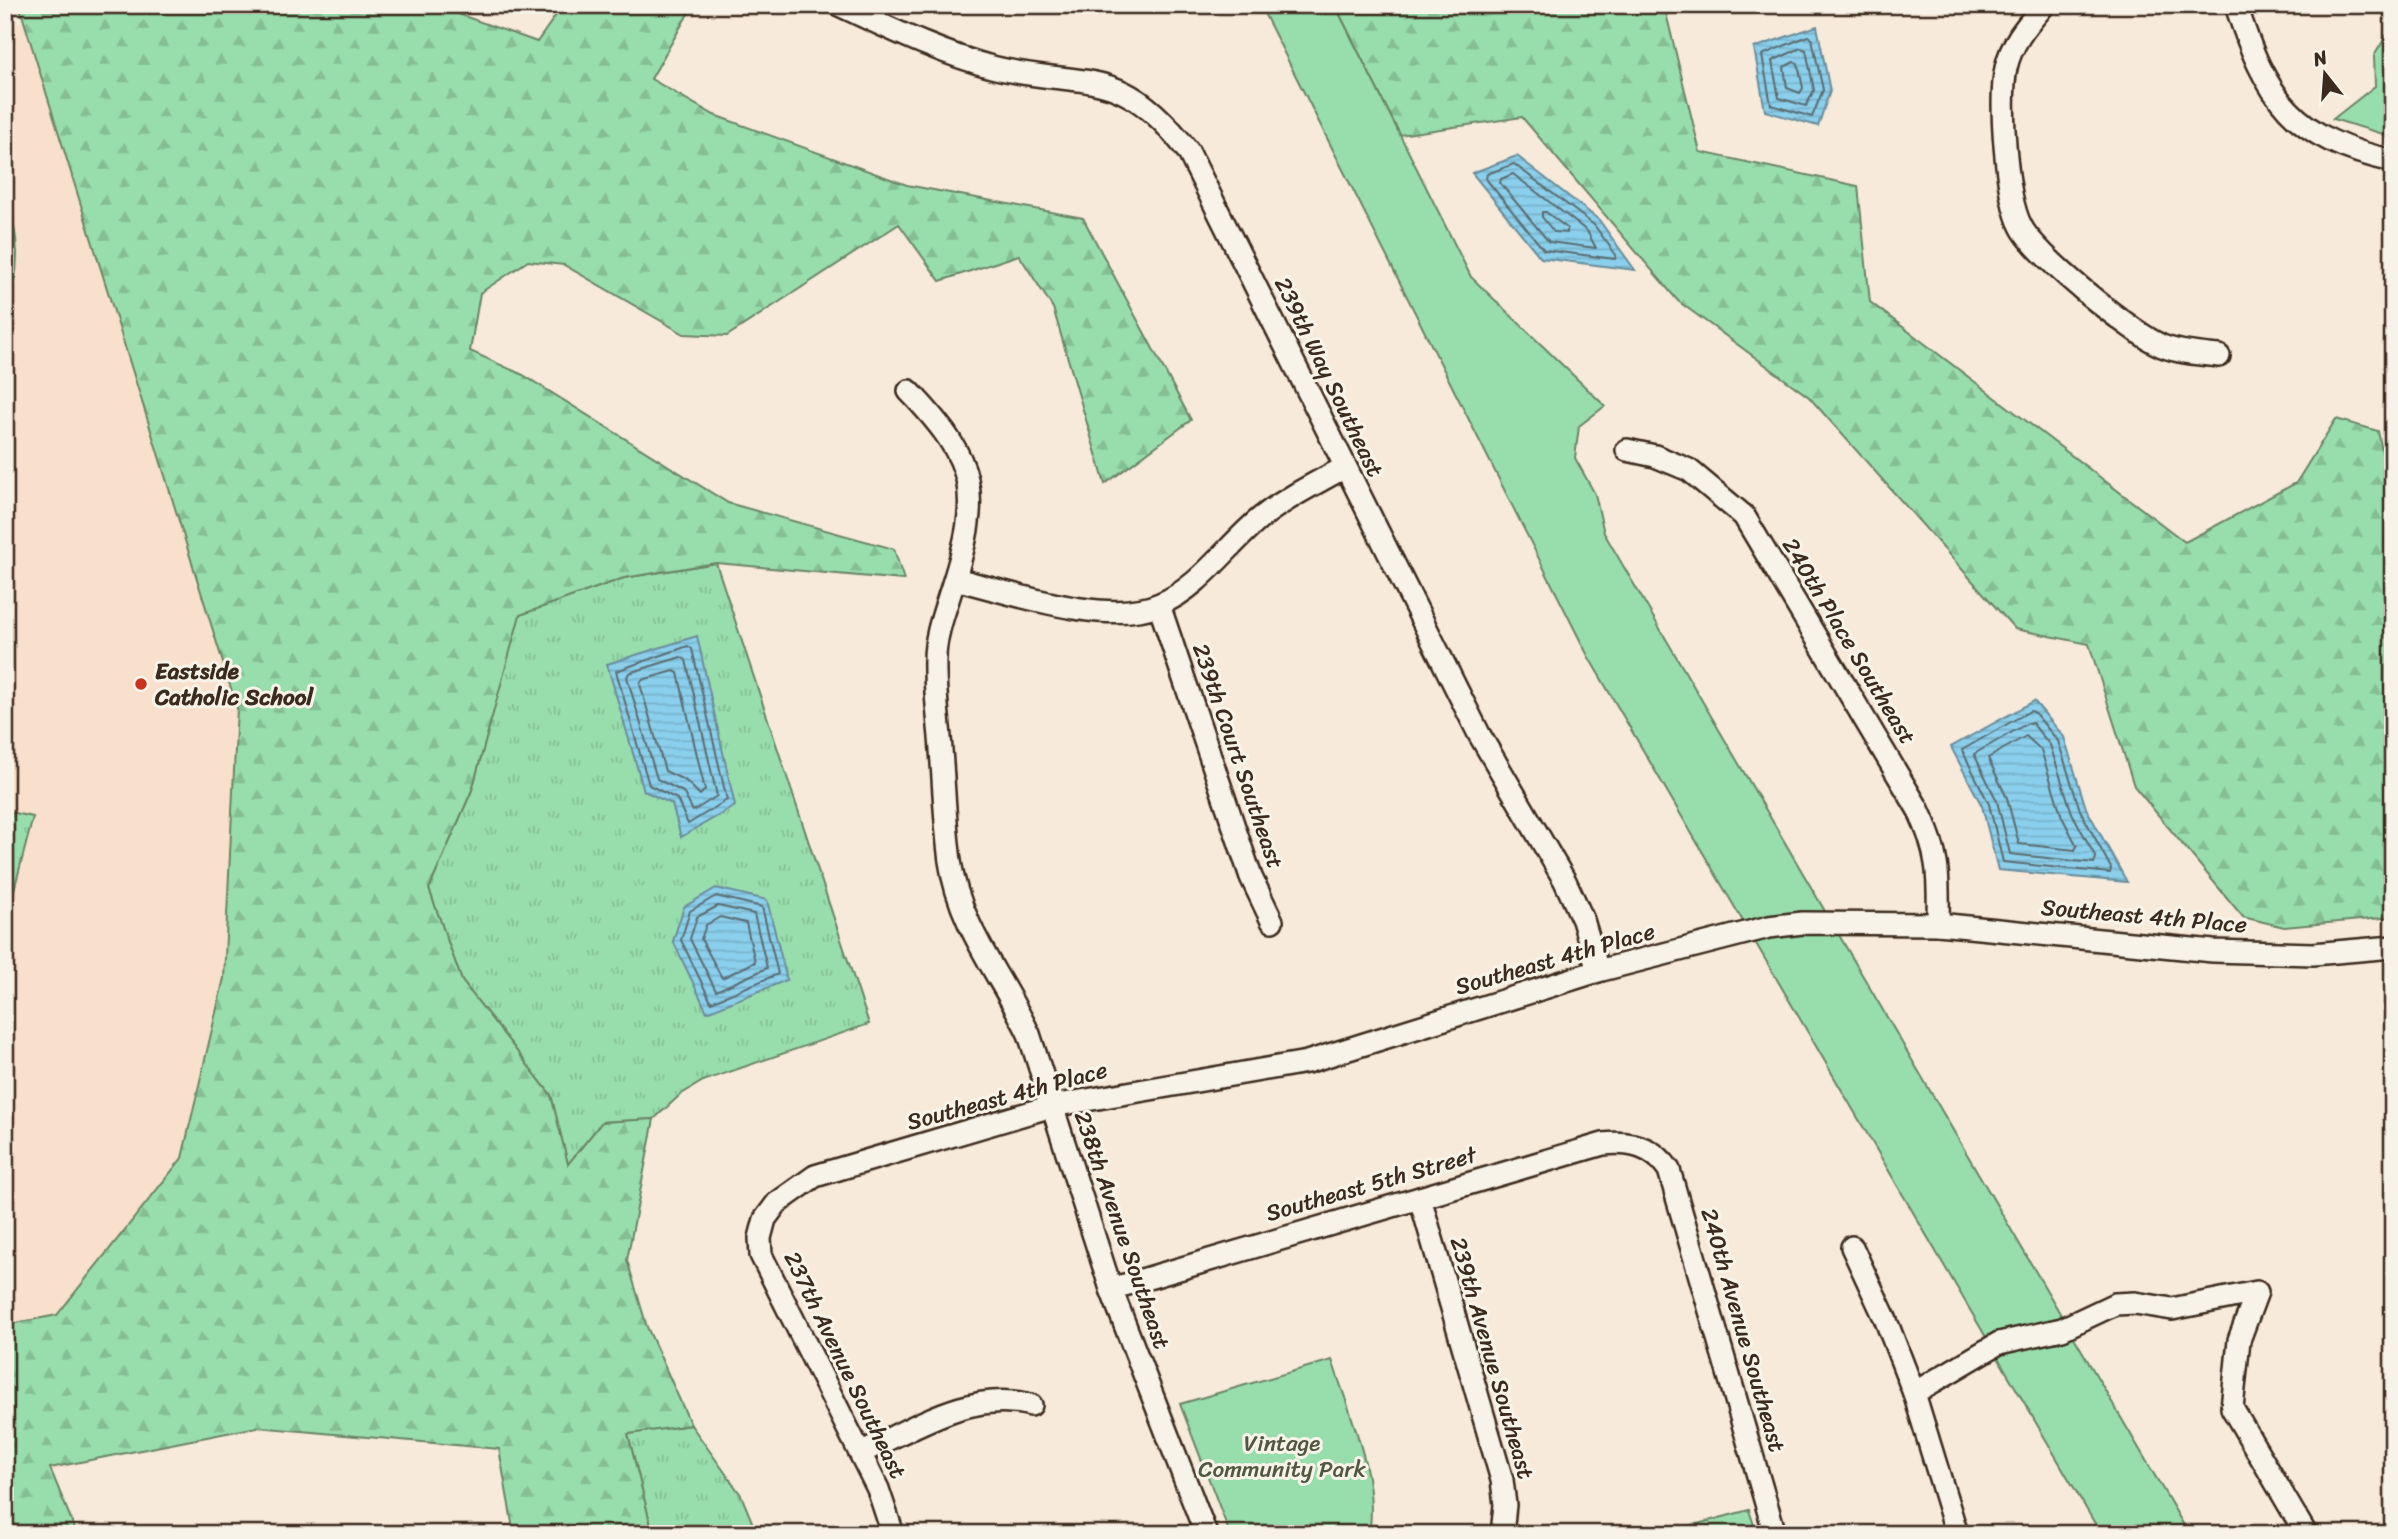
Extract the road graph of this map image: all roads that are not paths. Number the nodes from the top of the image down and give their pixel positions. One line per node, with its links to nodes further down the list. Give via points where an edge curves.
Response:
1 (839, 5): 8 (street, 239th Way Southeast, via 934,48 992,66 1109,84 1140,100 1166,122 1188,151)
2 (2044, 5): 5 (street, via 2014,46 2005,79 2008,175 2021,227 2036,249 2145,338 2182,352)
3 (2236, 5): 4 (street, via 2264,80 2298,121 2322,139)
4 (2393, 162)
5 (2219, 356)
6 (909, 391): 9 (street, 238th Avenue Southeast, via 941,425 968,476 970,504)
7 (1627, 450): 12 (street, 240th Place Southeast, via 1689,470 1744,516 1918,809 1939,868)
8 (1345, 467): 10 (street, via 1263,517 1185,589); 14 (street, 239th Way Southeast, via 1479,734 1565,881)
9 (955, 579): 10 (street, via 1078,609 1117,611); 15 (street, 238th Avenue Southeast, via 934,658 950,863 971,929 1014,1003)
10 (1159, 605): 11 (street, 239th Court Southeast, via 1251,877)
11 (1272, 921)
12 (1938, 923): 13 (street, Southeast 4th Place, via 2213,951 2314,954); 14 (street, Southeast 4th Place, via 1769,927)
13 (2393, 947)
14 (1598, 971): 15 (street, Southeast 4th Place, via 1307,1062)
15 (1052, 1107): 18 (street, Southeast 4th Place, via 815,1176 785,1196); 20 (street, 238th Avenue Southeast)
16 (1647, 1149): 17 (street, Southeast 5th Street, via 1603,1144); 27 (street, 240th Avenue Southeast, via 1661,1157 1669,1170)
17 (1420, 1198): 20 (street, Southeast 5th Street); 26 (street, 239th Avenue Southeast, via 1502,1480)
18 (765, 1219): 23 (street, 237th Avenue Southeast, via 760,1238 768,1273)
19 (1852, 1247): 21 (street)
20 (1111, 1289): 25 (street, 238th Avenue Southeast)
21 (1914, 1393): 28 (street); 29 (street, via 1999,1343 2062,1329 2115,1304 2172,1309 2257,1292 2239,1340 2232,1408)
22 (1031, 1405): 23 (street, via 991,1400 968,1404)
23 (860, 1453): 24 (street, 237th Avenue Southeast)
24 (893, 1534)
25 (1206, 1534)
26 (1502, 1534)
27 (1775, 1534)
28 (1956, 1534)
29 (2306, 1534)

